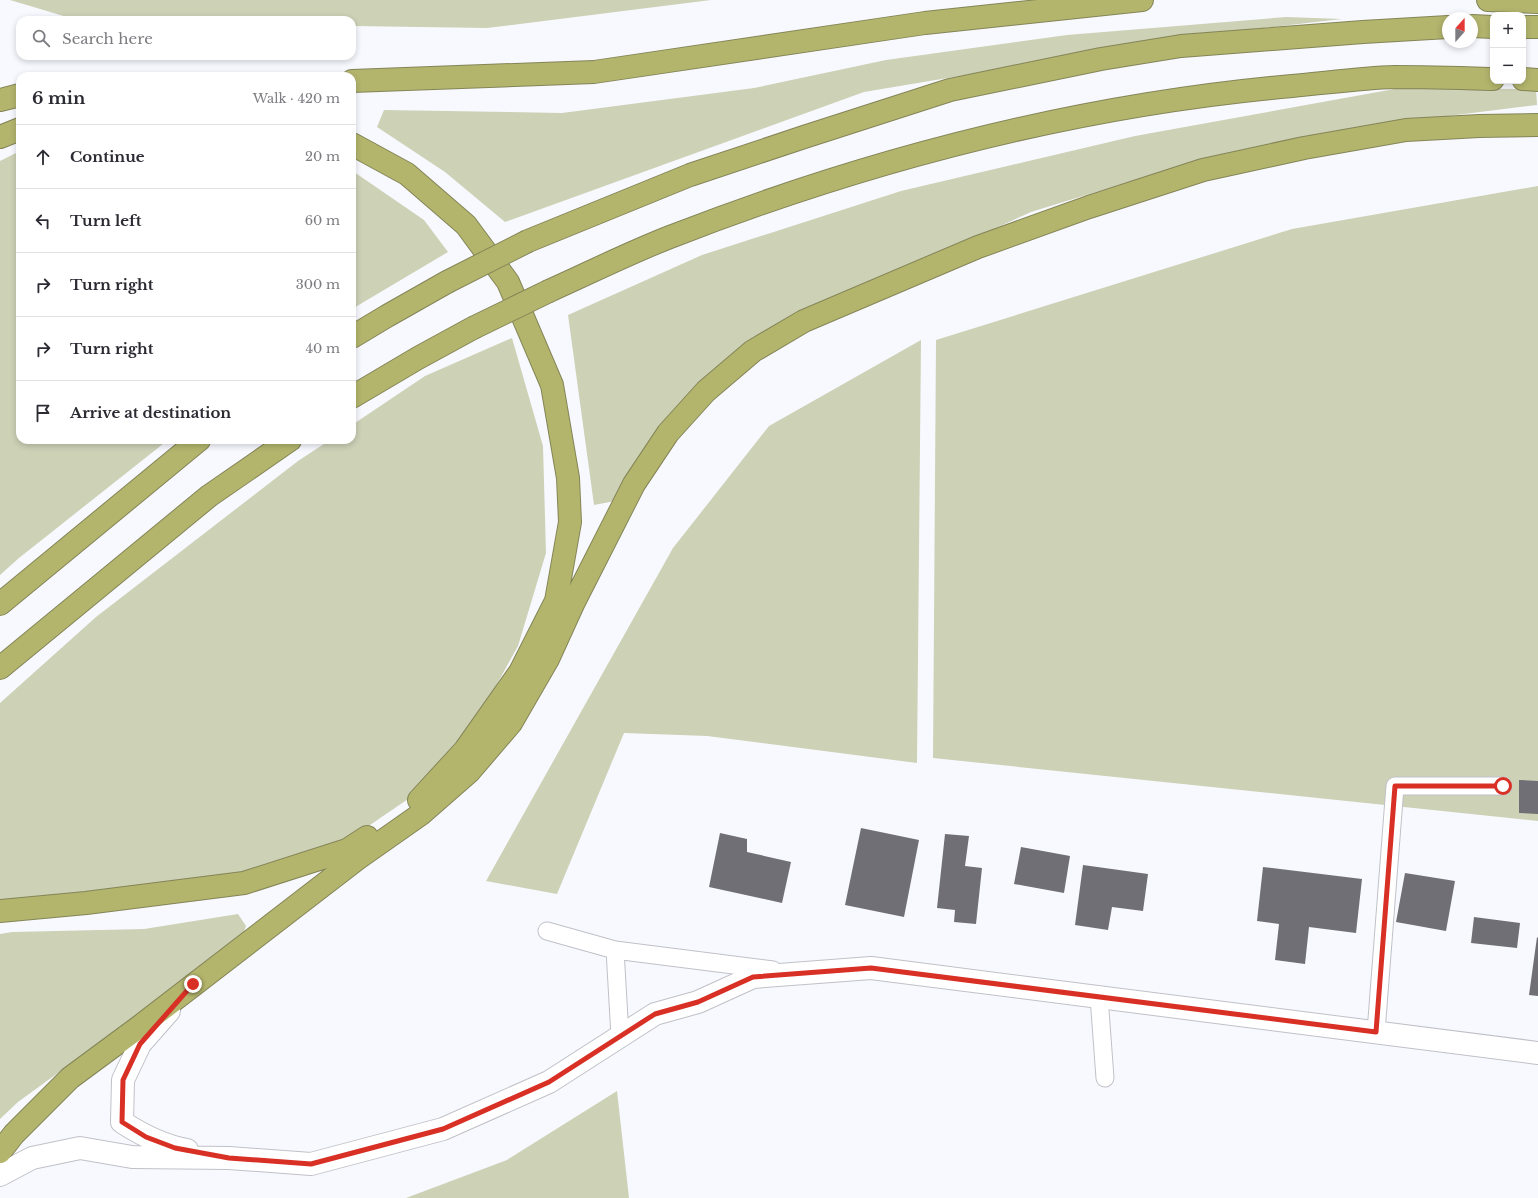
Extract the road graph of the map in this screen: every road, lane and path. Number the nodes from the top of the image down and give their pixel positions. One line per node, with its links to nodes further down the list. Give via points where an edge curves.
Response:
1 (1142, 0): 12 (highway, via 925,23 594,72)
2 (1488, 0): 3 (highway)
3 (1538, 2)
4 (1478, 26): 6 (highway)
5 (1442, 27): 19 (highway, bridge, via 1181,46 1101,58 950,90 690,175 528,242 447,282)
6 (1490, 27)
7 (1526, 27): 8 (highway)
8 (1538, 28)
9 (1490, 79): 20 (highway, bridge, via 1393,77 1242,91 1069,118 911,155 759,203 667,238 473,328)
10 (1526, 79): 11 (highway)
11 (1538, 80)
12 (356, 81)
13 (16, 97): 14 (highway)
14 (0, 100)
15 (1538, 125): 26 (highway, via 1406,130 1304,148 1203,170 978,247 798,325 753,351 706,391 668,433 634,484 548,659)
16 (16, 131): 17 (highway)
17 (0, 137)
18 (356, 146): 23 (highway, via 407,174 466,225 508,282 552,385 568,478 570,522)
19 (356, 335)
20 (356, 395)
21 (194, 444): 24 (highway)
22 (284, 444): 25 (highway, via 209,496)
23 (556, 601): 26 (highway); 28 (highway, via 520,672 465,750 413,806 347,850 244,883)
24 (0, 604)
25 (0, 668)
26 (511, 723): 32 (highway, via 469,772 421,814 357,859)
27 (1503, 786): 34 (lane, via 1395,786)
28 (0, 911)
29 (547, 931): 30 (lane)
30 (615, 950): 31 (lane); 35 (lane)
31 (805, 973): 33 (street, via 871,968); 35 (street, via 753,977 698,1002 655,1014)
32 (193, 984): 38 (highway, via 70,1078 14,1134); 39 (street, via 140,1044 123,1080 122,1122 146,1137 175,1148)
33 (1100, 997): 34 (street); 37 (lane)
34 (1376, 1032): 36 (street)
35 (620, 1036): 39 (street, via 549,1082 443,1129 311,1164)
36 (1538, 1053)
37 (1104, 1078)
38 (0, 1152)
39 (229, 1158): 40 (street, via 132,1157 80,1148 32,1158)
40 (0, 1175)

